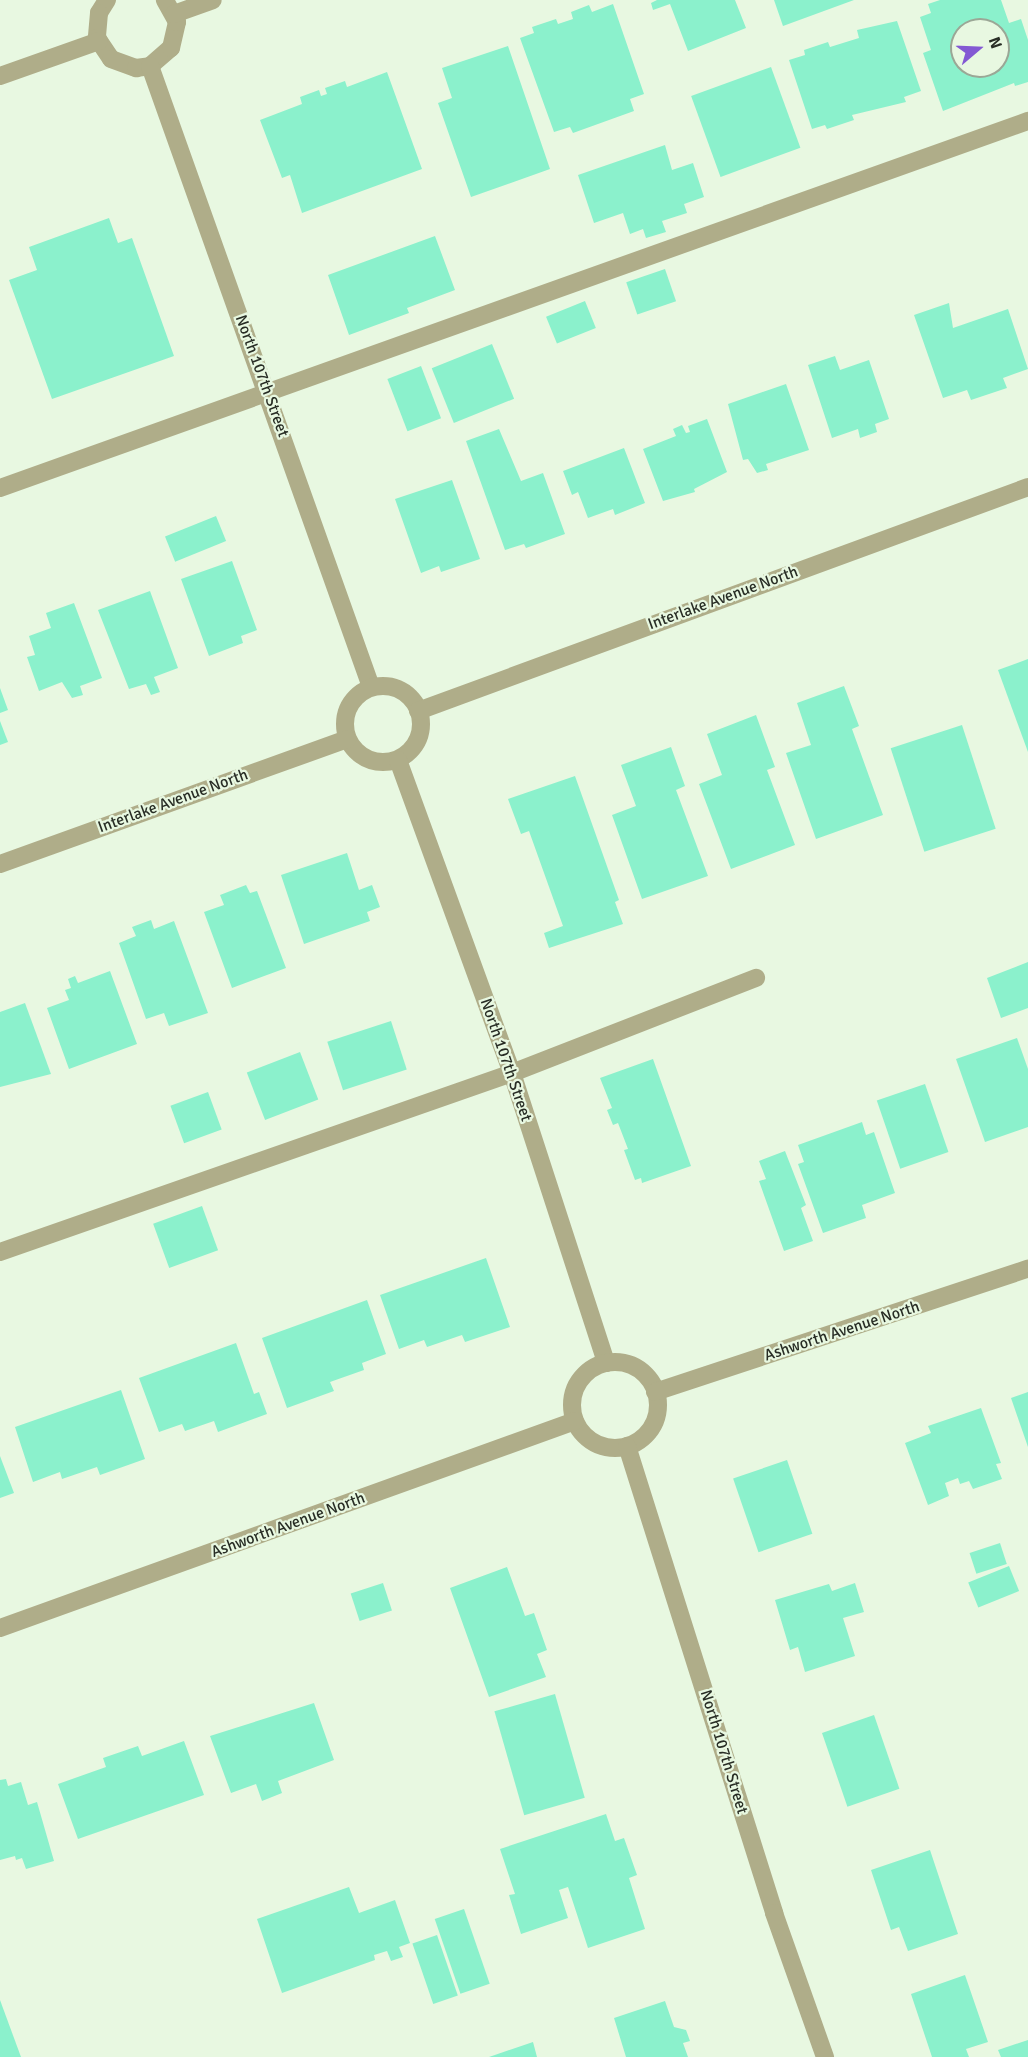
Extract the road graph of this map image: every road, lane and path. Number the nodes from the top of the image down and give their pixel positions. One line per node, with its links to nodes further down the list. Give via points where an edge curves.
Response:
1 (107, 0): 4 (street, via 96,25)
2 (213, 0): 3 (street)
3 (170, 7): 5 (street, via 176,36 171,48)
4 (99, 41): 5 (street, via 111,59 123,66); 6 (street)
5 (150, 66): 8 (street, North 107th Street)
6 (0, 76)
7 (1028, 121): 8 (street)
8 (269, 393): 10 (street); 11 (street, North 107th Street)
9 (1028, 487): 12 (street, Interlake Avenue North)
10 (0, 488)
11 (371, 687): 12 (street, via 398,688); 13 (street, via 350,703 345,715)
12 (418, 711): 14 (street, via 422,728 418,740)
13 (347, 739): 14 (street, via 367,760); 15 (street, Interlake Avenue North)
14 (398, 760): 17 (street, North 107th Street)
15 (0, 864)
16 (756, 978): 17 (street)
17 (512, 1073): 18 (street); 20 (street, North 107th Street)
18 (0, 1252)
19 (1028, 1269): 21 (street, Ashworth Avenue North)
20 (606, 1363): 21 (street, via 636,1367 646,1375); 22 (street, via 581,1378 574,1392)
21 (655, 1392): 23 (street, via 657,1413 653,1425 645,1436)
22 (575, 1421): 23 (street, via 595,1443); 24 (street, Ashworth Avenue North)
23 (627, 1446): 25 (street, North 107th Street, via 774,1913)
24 (0, 1628)
25 (825, 2057)

